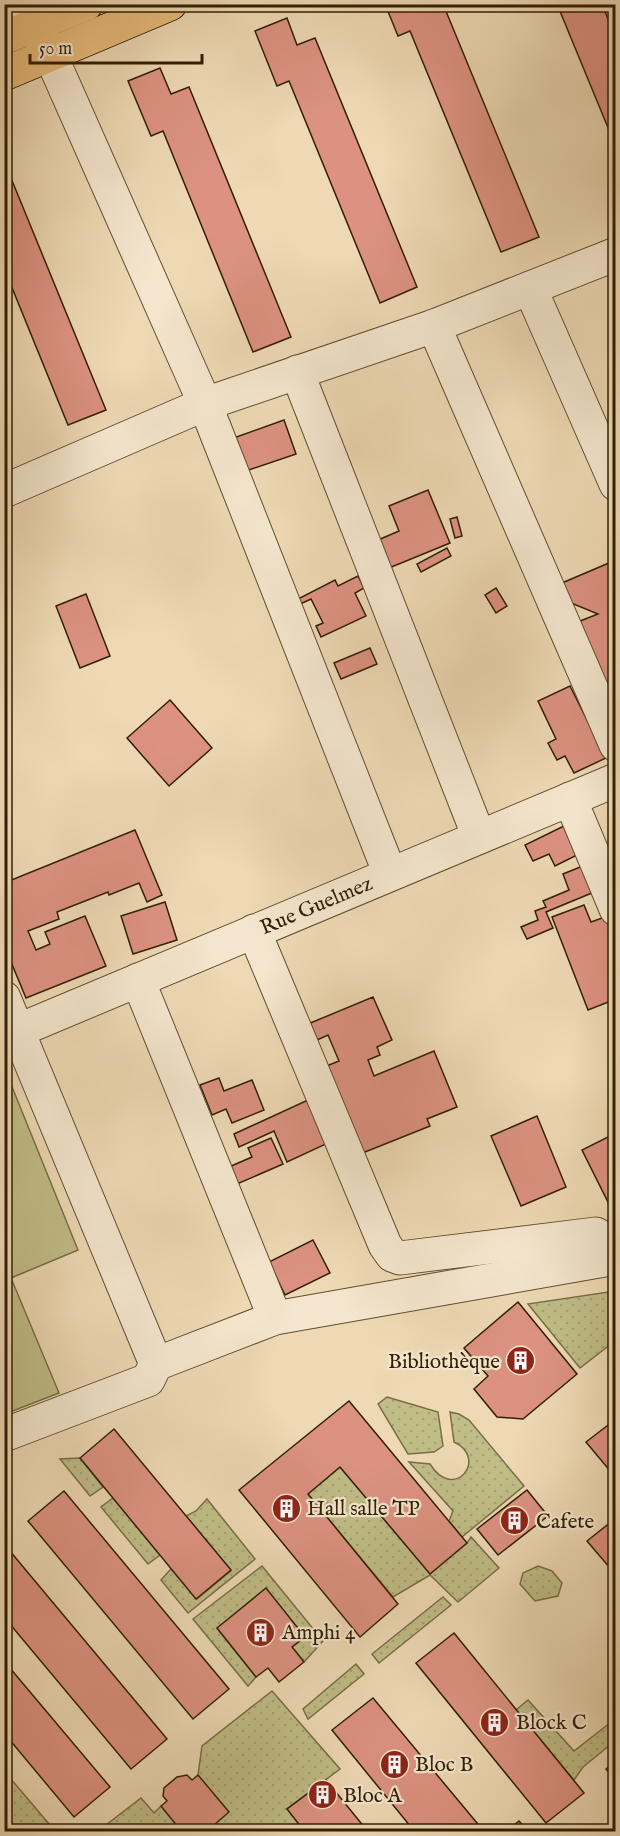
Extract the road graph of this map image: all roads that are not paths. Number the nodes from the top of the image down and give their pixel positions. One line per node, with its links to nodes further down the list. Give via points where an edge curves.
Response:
1 (86, 4): 3 (main road)
2 (170, 4): 5 (main road)
3 (28, 15): 4 (main road); 5 (street)
4 (4, 38)
5 (50, 54): 6 (main road); 11 (street)
6 (4, 74)
7 (615, 254): 8 (street)
8 (530, 288): 9 (street); 12 (street)
9 (434, 326): 10 (street); 14 (street)
10 (297, 372): 11 (street); 17 (street)
11 (204, 404): 13 (street); 18 (street)
12 (615, 484)
13 (4, 491)
14 (615, 745)
15 (615, 780): 16 (street, Rue Guelmez)
16 (570, 799): 17 (street, Rue Guelmez); 19 (street)
17 (479, 837): 18 (street, Rue Guelmez)
18 (390, 874): 20 (street, Rue Guelmez)
19 (615, 909)
20 (254, 931): 21 (street, Rue Guelmez); 24 (street, via 392,1254 400,1258 596,1234)
21 (138, 980): 23 (street, Rue Guelmez); 26 (street)
22 (4, 998): 23 (street)
23 (17, 1031): 27 (street)
24 (615, 1247)
25 (615, 1258): 26 (street)
26 (275, 1318): 27 (street)
27 (156, 1365): 28 (street, via 148,1380)
28 (4, 1435)

